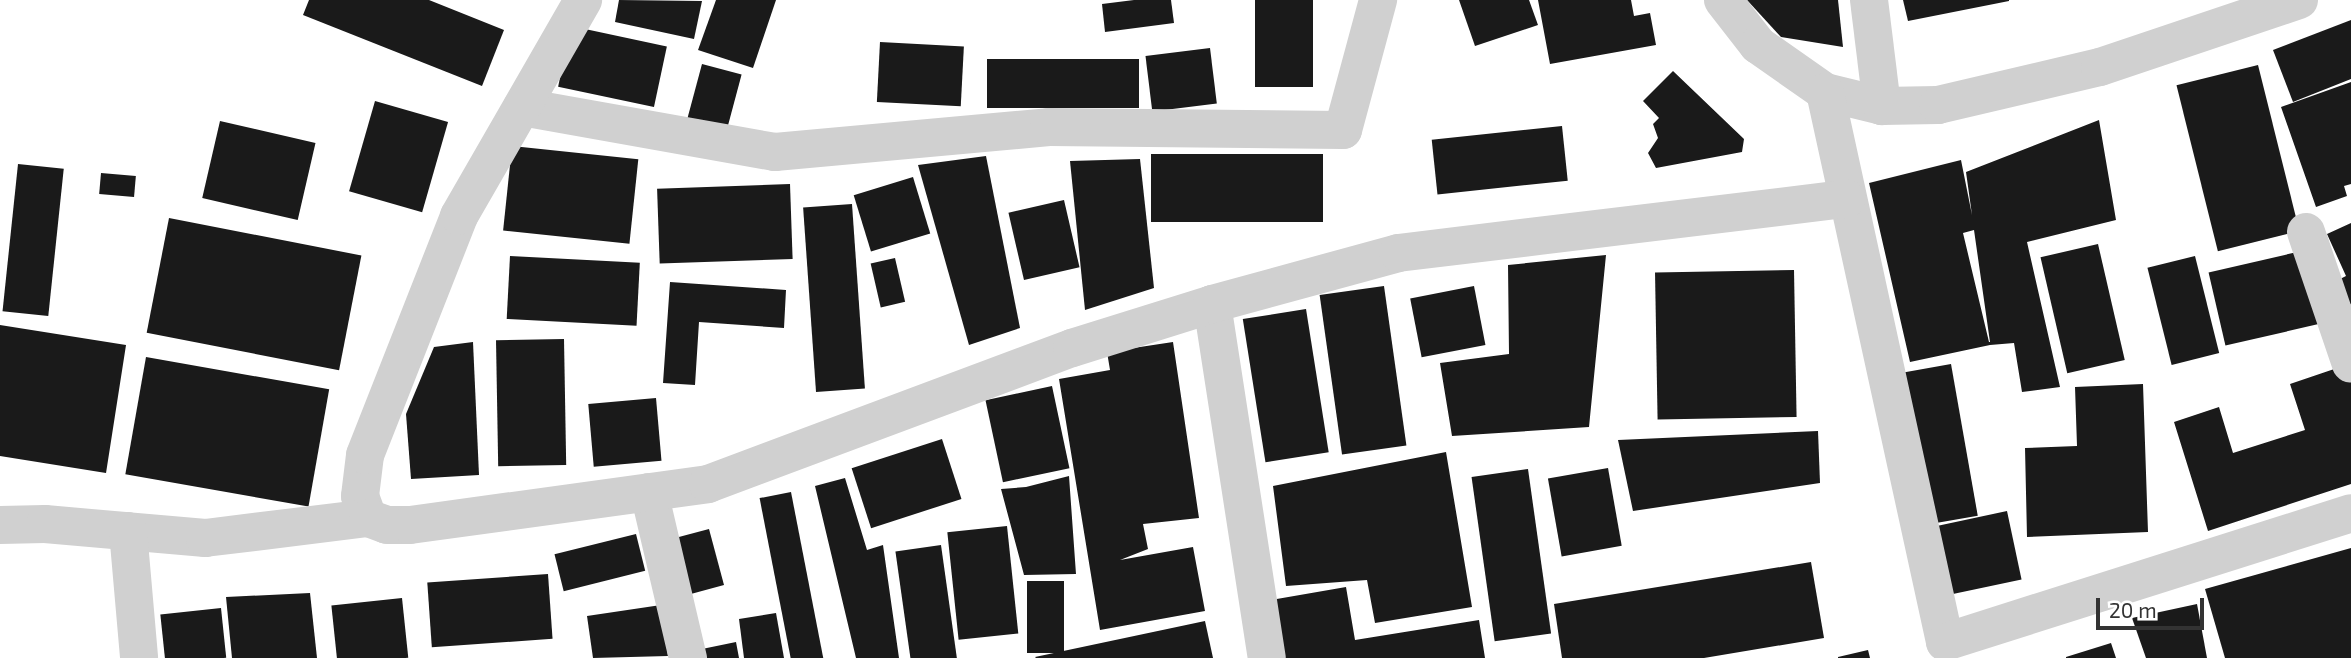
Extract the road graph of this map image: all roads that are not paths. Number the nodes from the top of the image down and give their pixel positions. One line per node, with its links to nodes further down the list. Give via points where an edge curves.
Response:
1 (583, 0): 8 (street)
2 (1378, 0): 8 (street, via 1343,130 1049,127 775,152)
3 (1723, 0): 6 (street, via 1758,45)
4 (1869, 0): 7 (street)
5 (2299, 0): 7 (street, via 2100,66 1938,105)
6 (1825, 92): 7 (street); 9 (street)
7 (1882, 106)
8 (522, 107): 15 (street, via 460,216 365,455 360,496)
9 (1847, 199): 11 (street, via 1398,253); 18 (street)
10 (2306, 232): 12 (street)
11 (1212, 304): 13 (street, via 1072,348 708,484); 21 (street)
12 (2351, 364)
13 (649, 492): 15 (street, via 410,525 387,525); 20 (street)
14 (2351, 513): 18 (street)
15 (368, 518): 17 (street, via 205,538)
16 (0, 525): 17 (street)
17 (128, 531): 19 (street)
18 (1947, 650)
19 (139, 658)
20 (688, 658)
21 (1267, 658)

